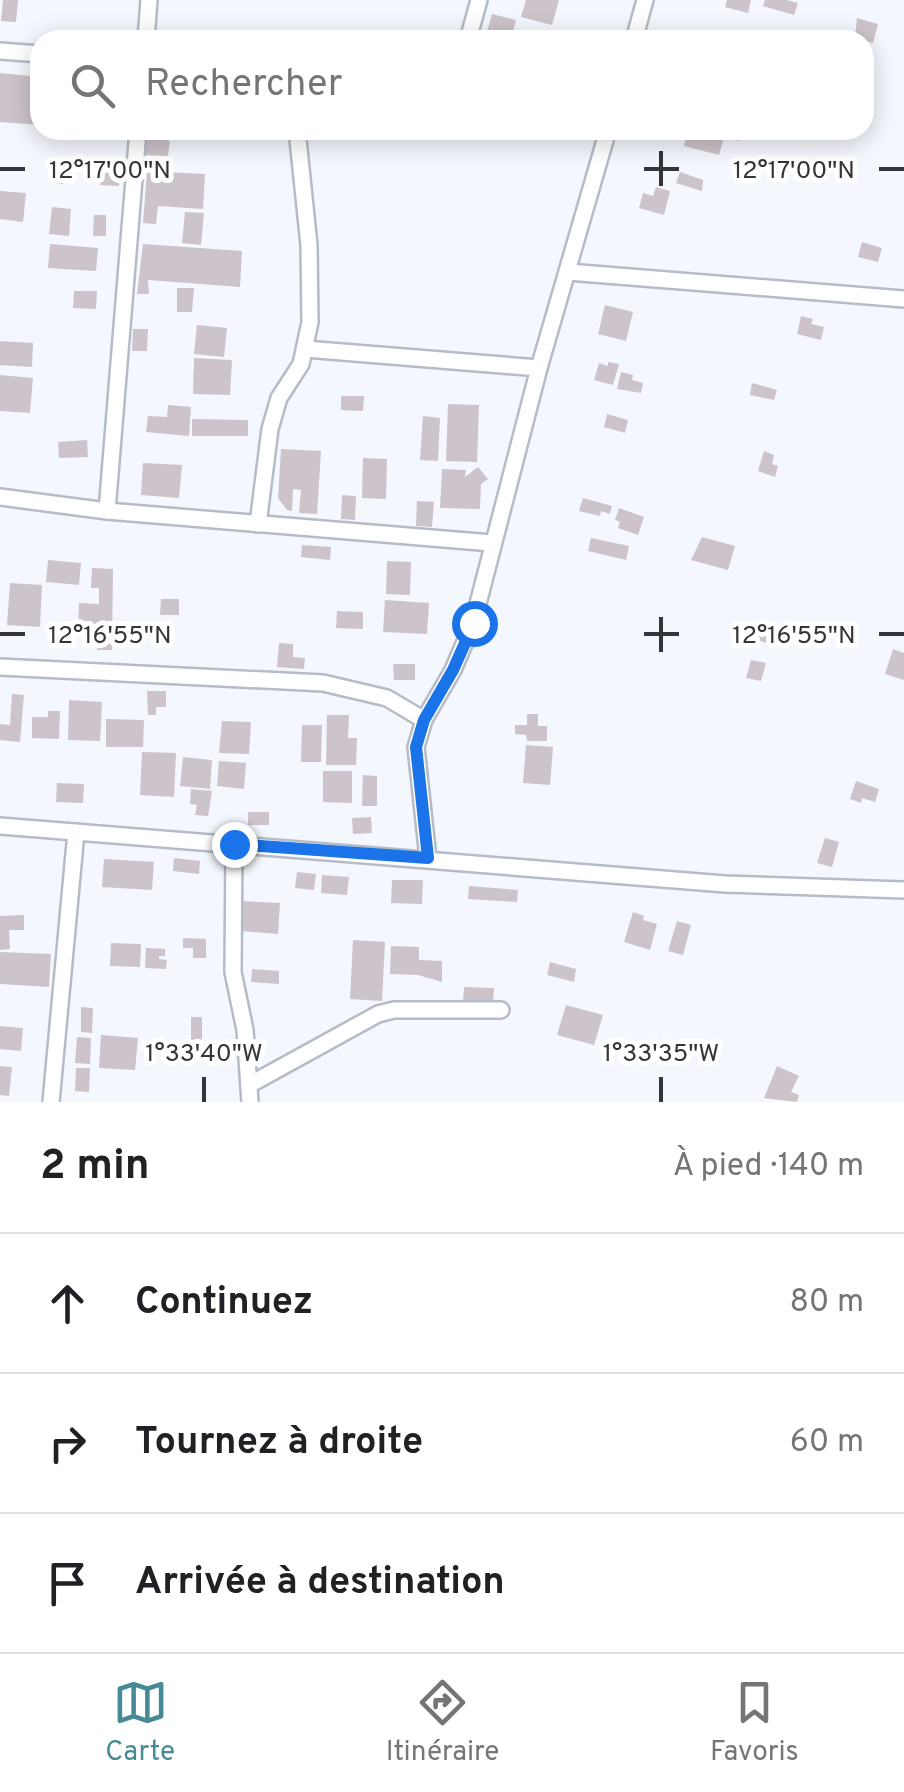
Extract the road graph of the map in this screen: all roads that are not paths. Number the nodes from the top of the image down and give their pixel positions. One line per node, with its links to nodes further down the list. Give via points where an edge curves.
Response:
1 (149, 0): 4 (street)
2 (479, 0): 5 (street)
3 (645, 0): 6 (street)
4 (147, 30)
5 (471, 30)
6 (637, 30)
7 (0, 50): 8 (street)
8 (30, 53)
9 (137, 140): 17 (street)
10 (297, 140): 14 (street, via 312,285)
11 (605, 140): 12 (street)
12 (568, 272): 13 (street); 15 (street)
13 (904, 299)
14 (305, 350): 15 (street); 18 (street, via 270,429)
15 (538, 368): 19 (street)
16 (0, 497): 17 (street)
17 (107, 511): 18 (street)
18 (258, 524): 19 (street)
19 (492, 544): 21 (street, via 474,623)
20 (0, 666): 21 (street, via 324,684 387,698)
21 (424, 720): 25 (street, via 416,758)
22 (0, 826): 23 (street)
23 (76, 832): 24 (street); 29 (street)
24 (234, 844): 25 (street); 28 (street, via 232,972)
25 (428, 858): 26 (street, via 725,884)
26 (904, 890)
27 (501, 1010): 28 (street, via 378,1014)
28 (250, 1094)
29 (52, 1102)

